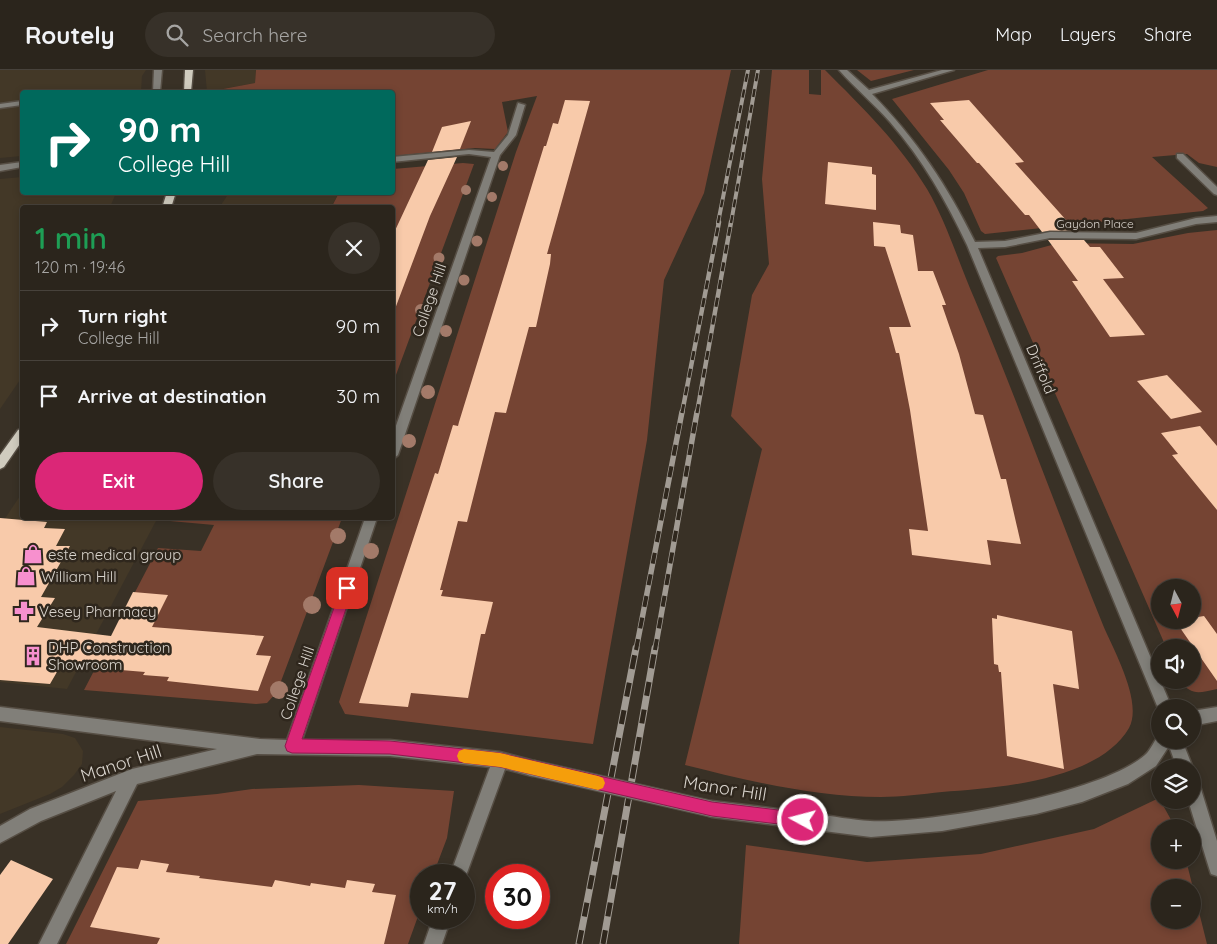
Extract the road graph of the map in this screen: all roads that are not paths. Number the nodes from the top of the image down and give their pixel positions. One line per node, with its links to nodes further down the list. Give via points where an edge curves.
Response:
1 (158, 70): 5 (street)
2 (189, 70): 6 (main road)
3 (844, 70): 7 (street, Driffold)
4 (950, 70): 7 (street)
5 (157, 90)
6 (188, 90)
7 (868, 93): 18 (street, Driffold, via 933,172)
8 (20, 103): 10 (street)
9 (521, 105): 11 (street, College Hill, via 512,136)
10 (0, 106)
11 (498, 153): 13 (street, via 470,152); 20 (street, College Hill)
12 (1180, 156): 16 (street)
13 (395, 160)
14 (20, 165): 15 (street)
15 (0, 168)
16 (1217, 192)
17 (1217, 219): 18 (street, Gaydon Place, via 1136,236 1050,235 1005,244)
18 (972, 245): 23 (street, Driffold)
19 (20, 436): 21 (main road)
20 (395, 447)
21 (1, 461)
22 (370, 520): 27 (street, College Hill)
23 (1161, 699)
24 (0, 714): 28 (street, Manor Hill)
25 (1217, 714): 26 (street)
26 (1201, 717)
27 (292, 746): 28 (street, Manor Hill); 30 (street, Manor Hill, via 390,748)
28 (260, 747): 31 (street, Manor Hill)
29 (1161, 749): 30 (street, Manor Hill, bridge, via 1149,763 1108,785 1040,806 967,820 877,829 712,809)
30 (500, 760): 34 (street)
31 (132, 777): 33 (street, Manor Hill, via 36,815); 37 (street)
32 (1199, 809): 35 (street)
33 (0, 835)
34 (462, 864)
35 (1217, 868)
36 (438, 929): 38 (street)
37 (48, 944)
38 (433, 944)

